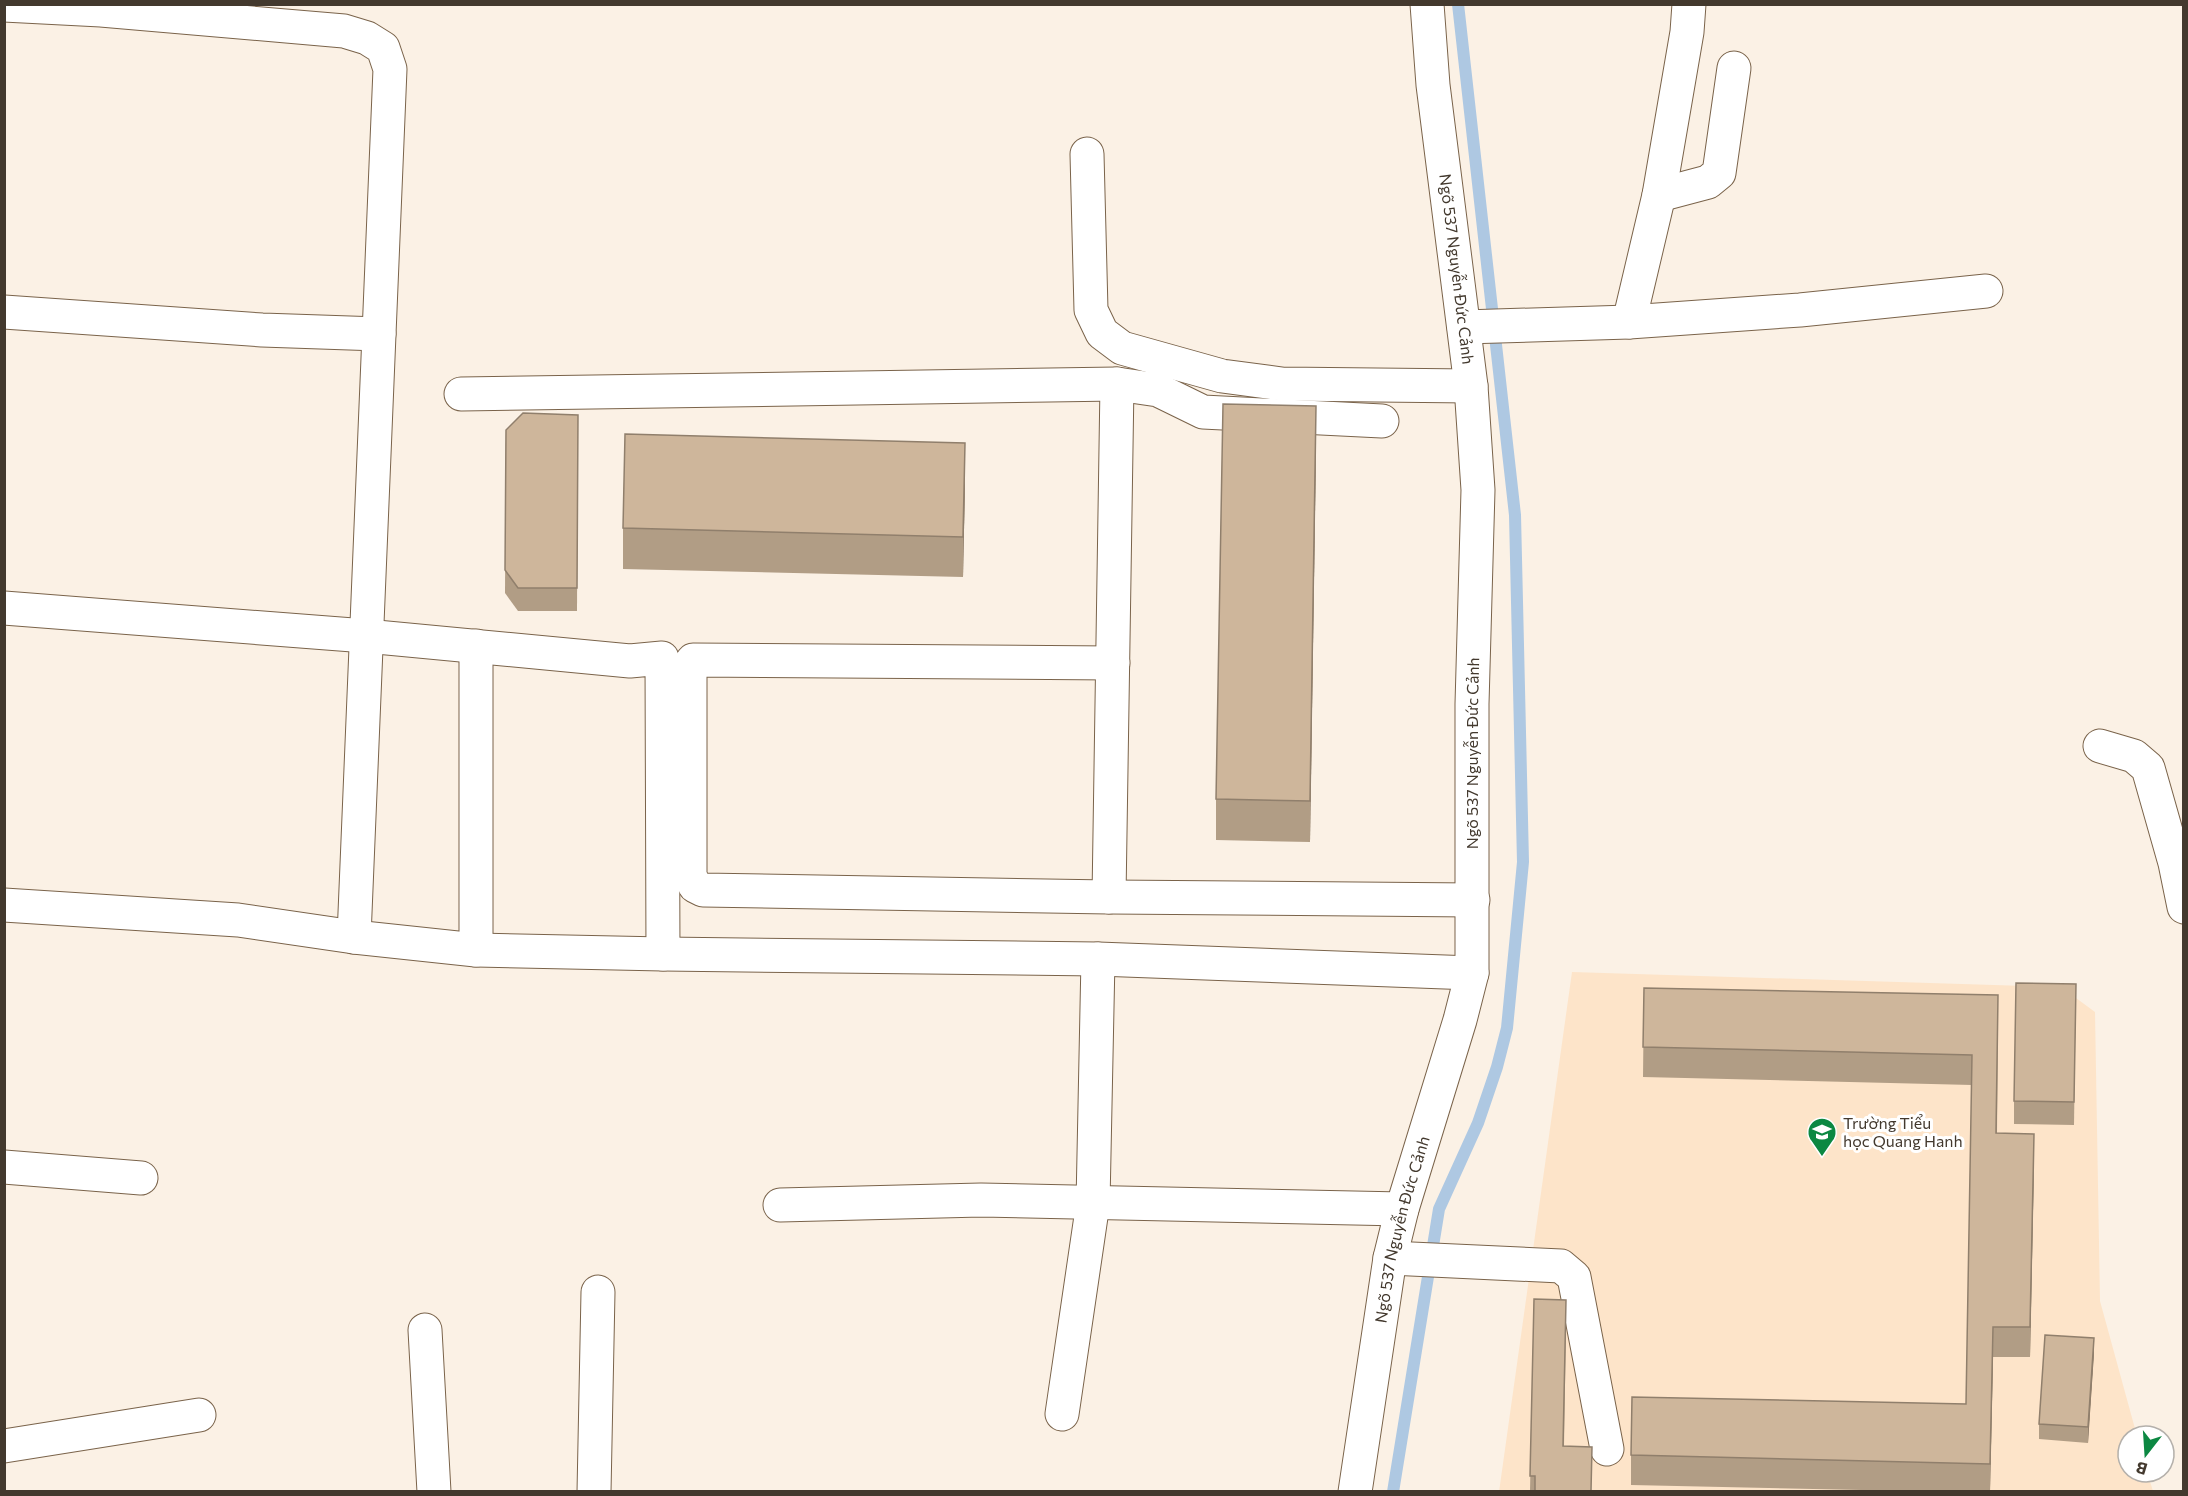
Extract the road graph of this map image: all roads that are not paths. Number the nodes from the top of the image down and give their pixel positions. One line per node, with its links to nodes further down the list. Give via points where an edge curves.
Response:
1 (1427, 4): 10 (street, Ngõ 537 Nguyễn Đức Cảnh, via 1433,85)
2 (1689, 4): 6 (street)
3 (4, 5): 11 (street, via 344,31 383,48 390,69)
4 (1734, 68): 6 (street, via 1719,173 1708,182)
5 (1088, 154): 13 (street, via 1091,310 1102,333 1122,348 1222,376 1282,384)
6 (1659, 195): 9 (street)
7 (1986, 291): 9 (street)
8 (4, 312): 11 (street)
9 (1629, 322): 10 (street)
10 (1484, 325): 13 (street, Ngõ 537 Nguyễn Đức Cảnh)
11 (379, 334): 17 (street)
12 (1117, 384): 14 (street); 15 (street, via 1158,390 1203,412); 19 (street)
13 (1471, 386): 22 (street, Ngõ 537 Nguyễn Đức Cảnh, via 1478,490 1472,704)
14 (461, 394)
15 (1382, 421)
16 (4, 608): 17 (street)
17 (366, 636): 18 (street); 25 (street)
18 (476, 646): 26 (street); 27 (street, via 630,661 662,658)
19 (1113, 663): 21 (street); 21 (street, via 693,660 690,664 690,876 695,886 703,890)
20 (2100, 746): 24 (street, via 2134,756 2148,768)
21 (1109, 897): 22 (street)
22 (1473, 900): 29 (street, Ngõ 537 Nguyễn Đức Cảnh)
23 (4, 904): 25 (street, via 238,920)
24 (2184, 907)
25 (354, 937): 26 (street)
26 (476, 950): 27 (street)
27 (663, 954): 28 (street)
28 (1098, 959): 29 (street); 32 (street)
29 (1472, 973): 34 (street, Ngõ 537 Nguyễn Đức Cảnh)
30 (4, 1167): 31 (street)
31 (141, 1178)
32 (1093, 1203): 33 (street, via 981,1200); 34 (street); 38 (street)
33 (780, 1205)
34 (1402, 1209): 35 (street, Ngõ 537 Nguyễn Đức Cảnh)
35 (1390, 1258): 41 (street, via 1561,1266 1574,1277); 44 (street, Ngõ 537 Nguyễn Đức Cảnh)
36 (598, 1292): 43 (street)
37 (425, 1330): 42 (street)
38 (1062, 1413)
39 (199, 1415): 40 (street)
40 (4, 1446)
41 (1607, 1449)
42 (434, 1491)
43 (594, 1491)
44 (1355, 1491)

